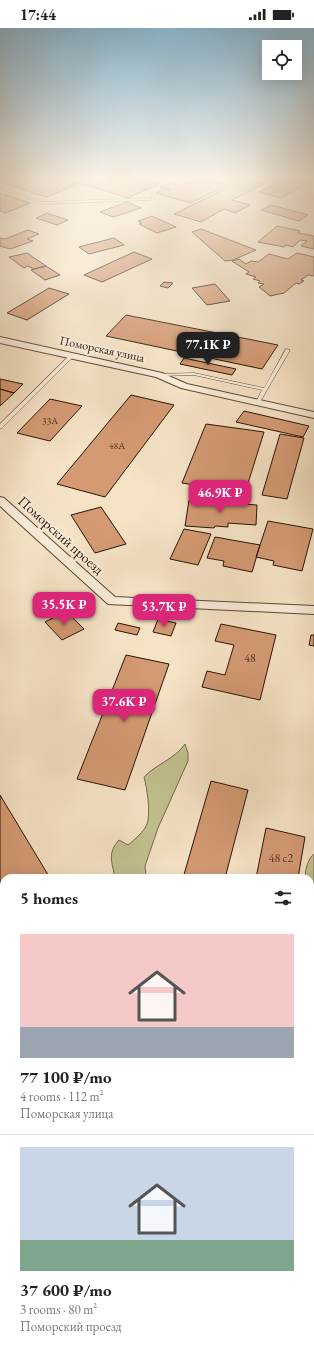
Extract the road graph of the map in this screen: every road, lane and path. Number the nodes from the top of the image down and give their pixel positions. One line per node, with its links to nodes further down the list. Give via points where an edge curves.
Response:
1 (0, 340): 3 (street, Поморская улица)
2 (288, 350): 5 (lane)
3 (72, 356): 4 (street, Поморская улица); 8 (lane)
4 (159, 375): 5 (lane, via 194,374); 6 (street, Поморская улица, via 184,386)
5 (264, 389): 6 (lane)
6 (258, 402): 7 (street, Поморская улица)
7 (314, 415)
8 (0, 427)
9 (0, 500): 10 (street, Поморский проезд, via 112,601)
10 (314, 610)

